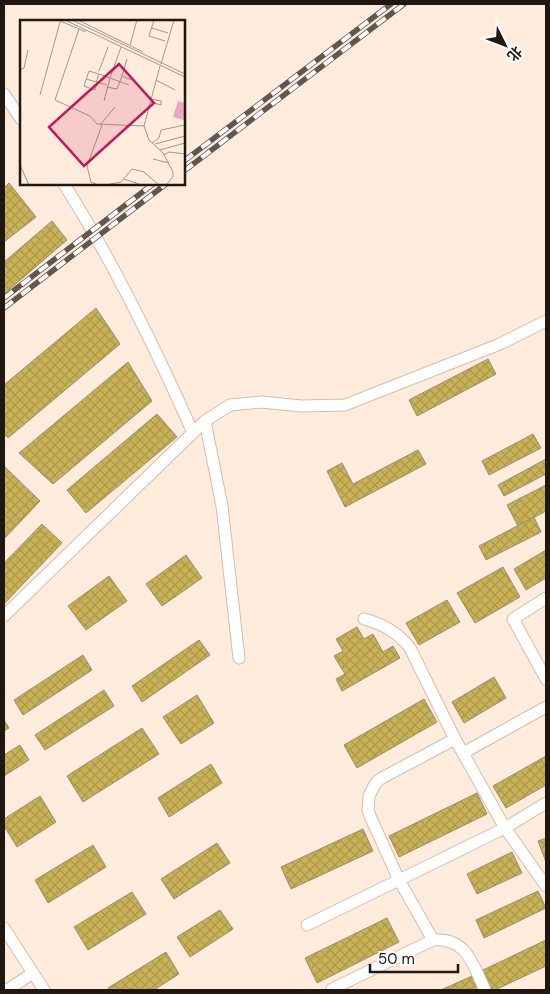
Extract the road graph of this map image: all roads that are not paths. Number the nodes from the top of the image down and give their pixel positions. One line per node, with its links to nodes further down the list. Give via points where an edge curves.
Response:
1 (4, 94): 2 (street)
2 (20, 117)
3 (65, 185): 6 (street, via 121,282)
4 (546, 321): 5 (street, via 500,344 345,405 230,404)
5 (205, 421): 6 (street); 10 (street, via 222,506)
6 (193, 433): 8 (street)
7 (546, 598): 11 (street, via 513,619)
8 (4, 616)
9 (364, 619): 13 (street, via 398,634 410,648)
10 (239, 658)
11 (546, 679)
12 (546, 707): 14 (street)
13 (455, 739): 14 (street); 17 (street, via 385,776 371,790 370,816)
14 (463, 753): 16 (street)
15 (546, 803): 16 (street)
16 (505, 828): 17 (street); 18 (street)
17 (399, 880): 19 (street); 21 (street)
18 (546, 886)
19 (307, 925)
20 (4, 928): 22 (street)
21 (433, 940): 23 (street); 26 (street, via 454,942 464,950)
22 (33, 973): 24 (street); 25 (street)
23 (332, 989)
24 (7, 990)
25 (44, 990)
26 (485, 990)

